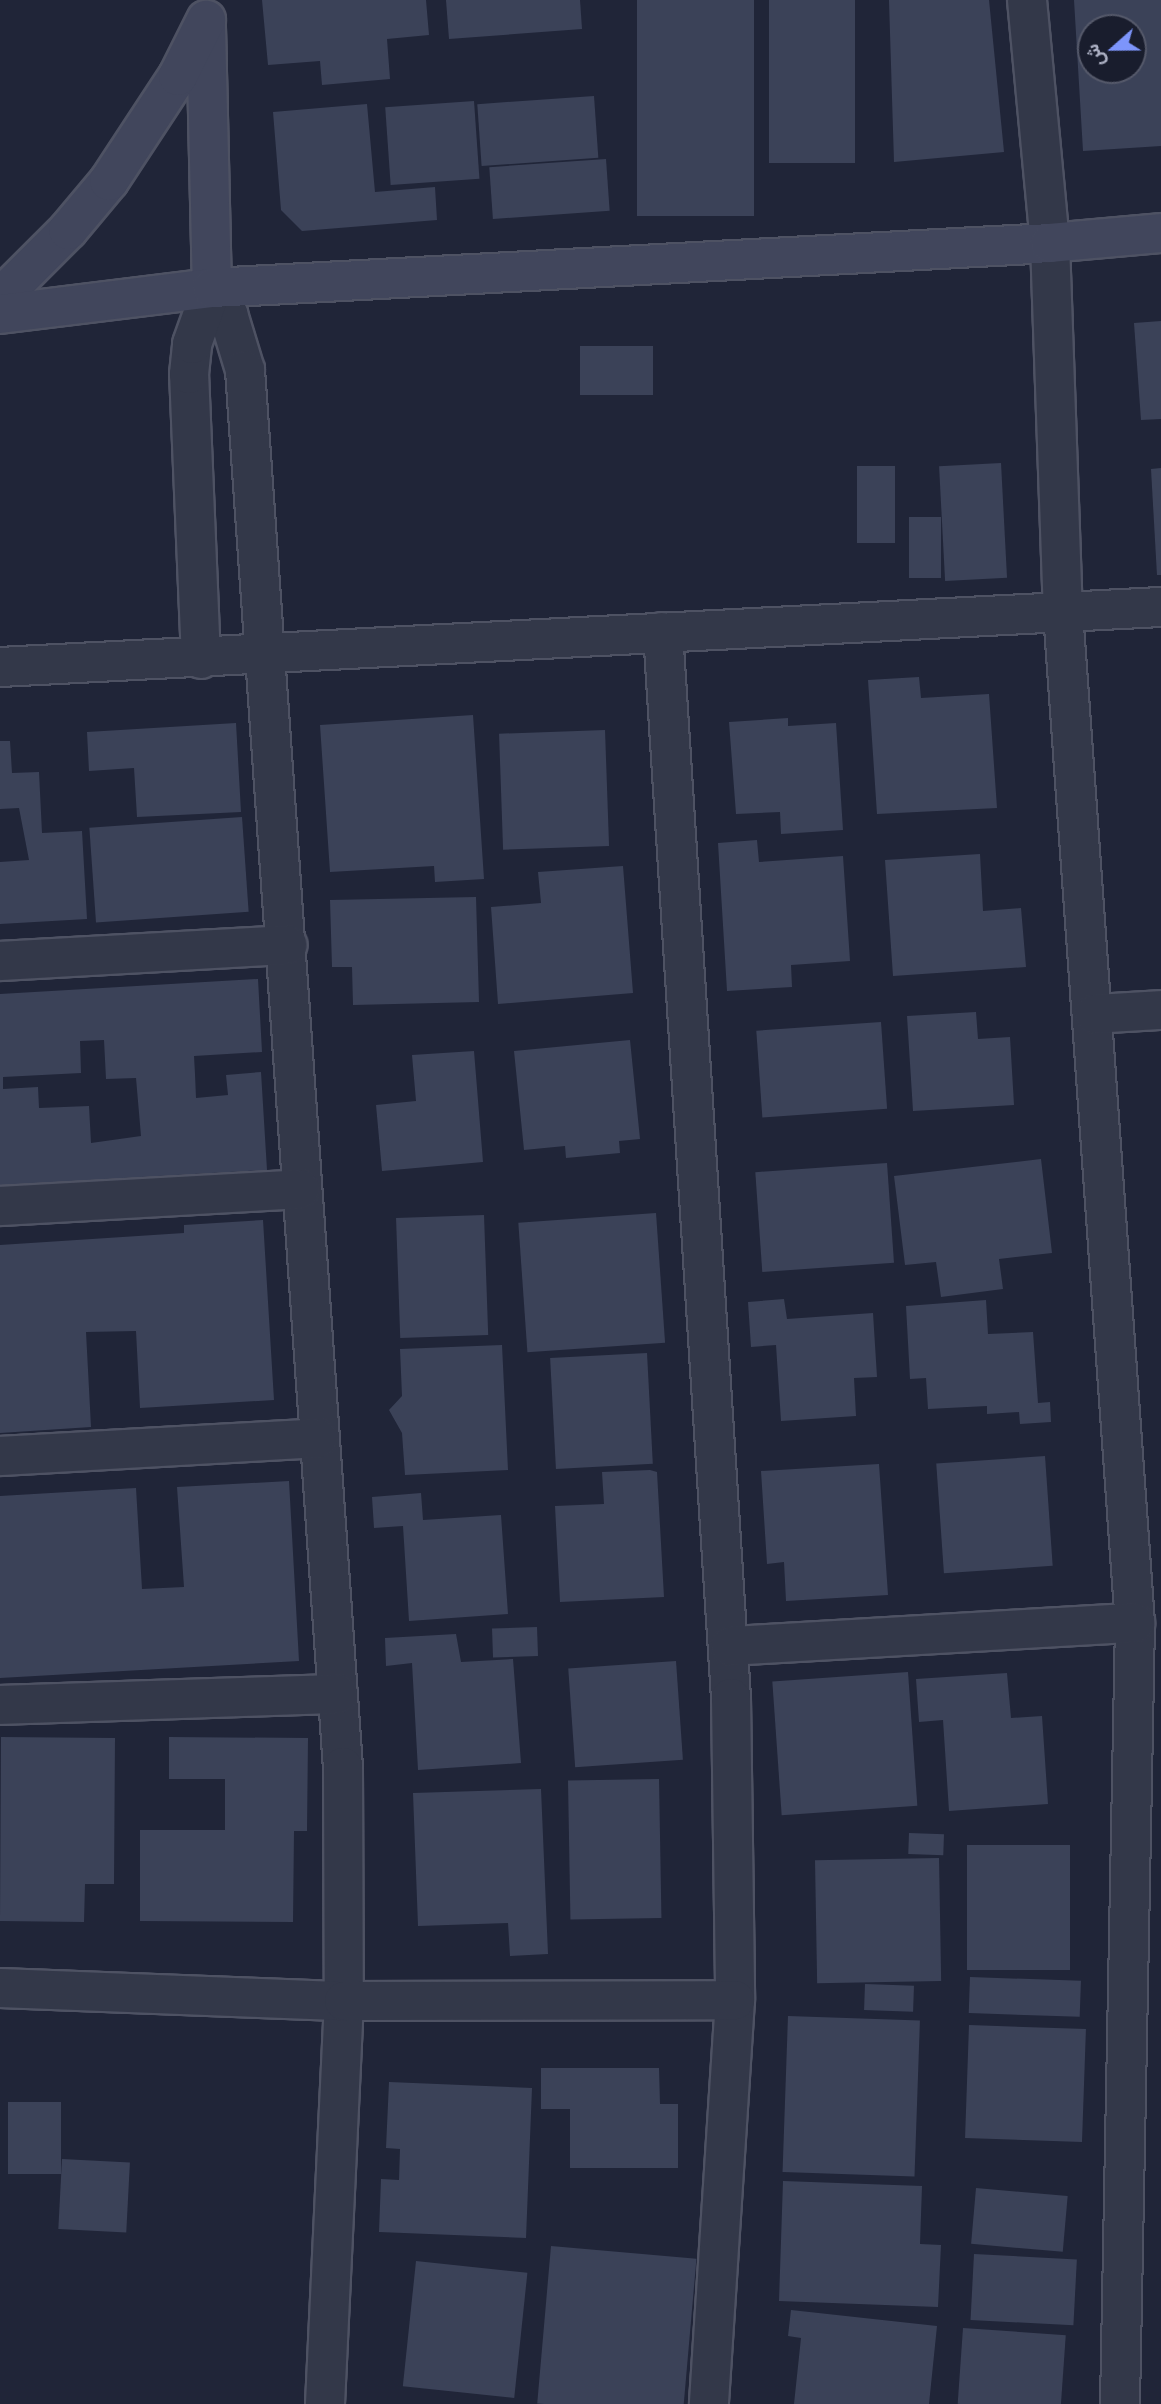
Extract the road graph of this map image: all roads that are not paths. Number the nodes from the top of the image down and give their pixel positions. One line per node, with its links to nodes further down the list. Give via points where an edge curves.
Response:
1 (1027, 0): 4 (street)
2 (206, 10): 5 (street); 6 (street, via 171,87 109,181)
3 (1161, 233): 4 (street)
4 (1049, 243): 5 (street); 9 (street)
5 (212, 288): 7 (street); 11 (street, via 228,313 245,370); 12 (street, via 192,344 189,374)
6 (0, 298)
7 (0, 314)
8 (1161, 607): 9 (street)
9 (1063, 612): 10 (street); 17 (street)
10 (663, 632): 11 (street); 23 (street)
11 (268, 656): 12 (street); 14 (street)
12 (201, 659): 13 (street)
13 (0, 667)
14 (288, 945): 15 (street); 18 (street)
15 (0, 961)
16 (1161, 1010): 17 (street)
17 (1094, 1014): 22 (street)
18 (301, 1189): 19 (street); 20 (street)
19 (0, 1206)
20 (318, 1438): 21 (street); 24 (street)
21 (0, 1456)
22 (1135, 1623): 23 (street); 31 (street)
23 (730, 1646): 27 (street)
24 (338, 1695): 25 (street); 28 (street, via 343,1767)
25 (0, 1706)
26 (0, 1988): 28 (street)
27 (735, 2000): 28 (street); 30 (street)
28 (344, 2001): 29 (street)
29 (325, 2404)
30 (709, 2404)
31 (1120, 2404)

